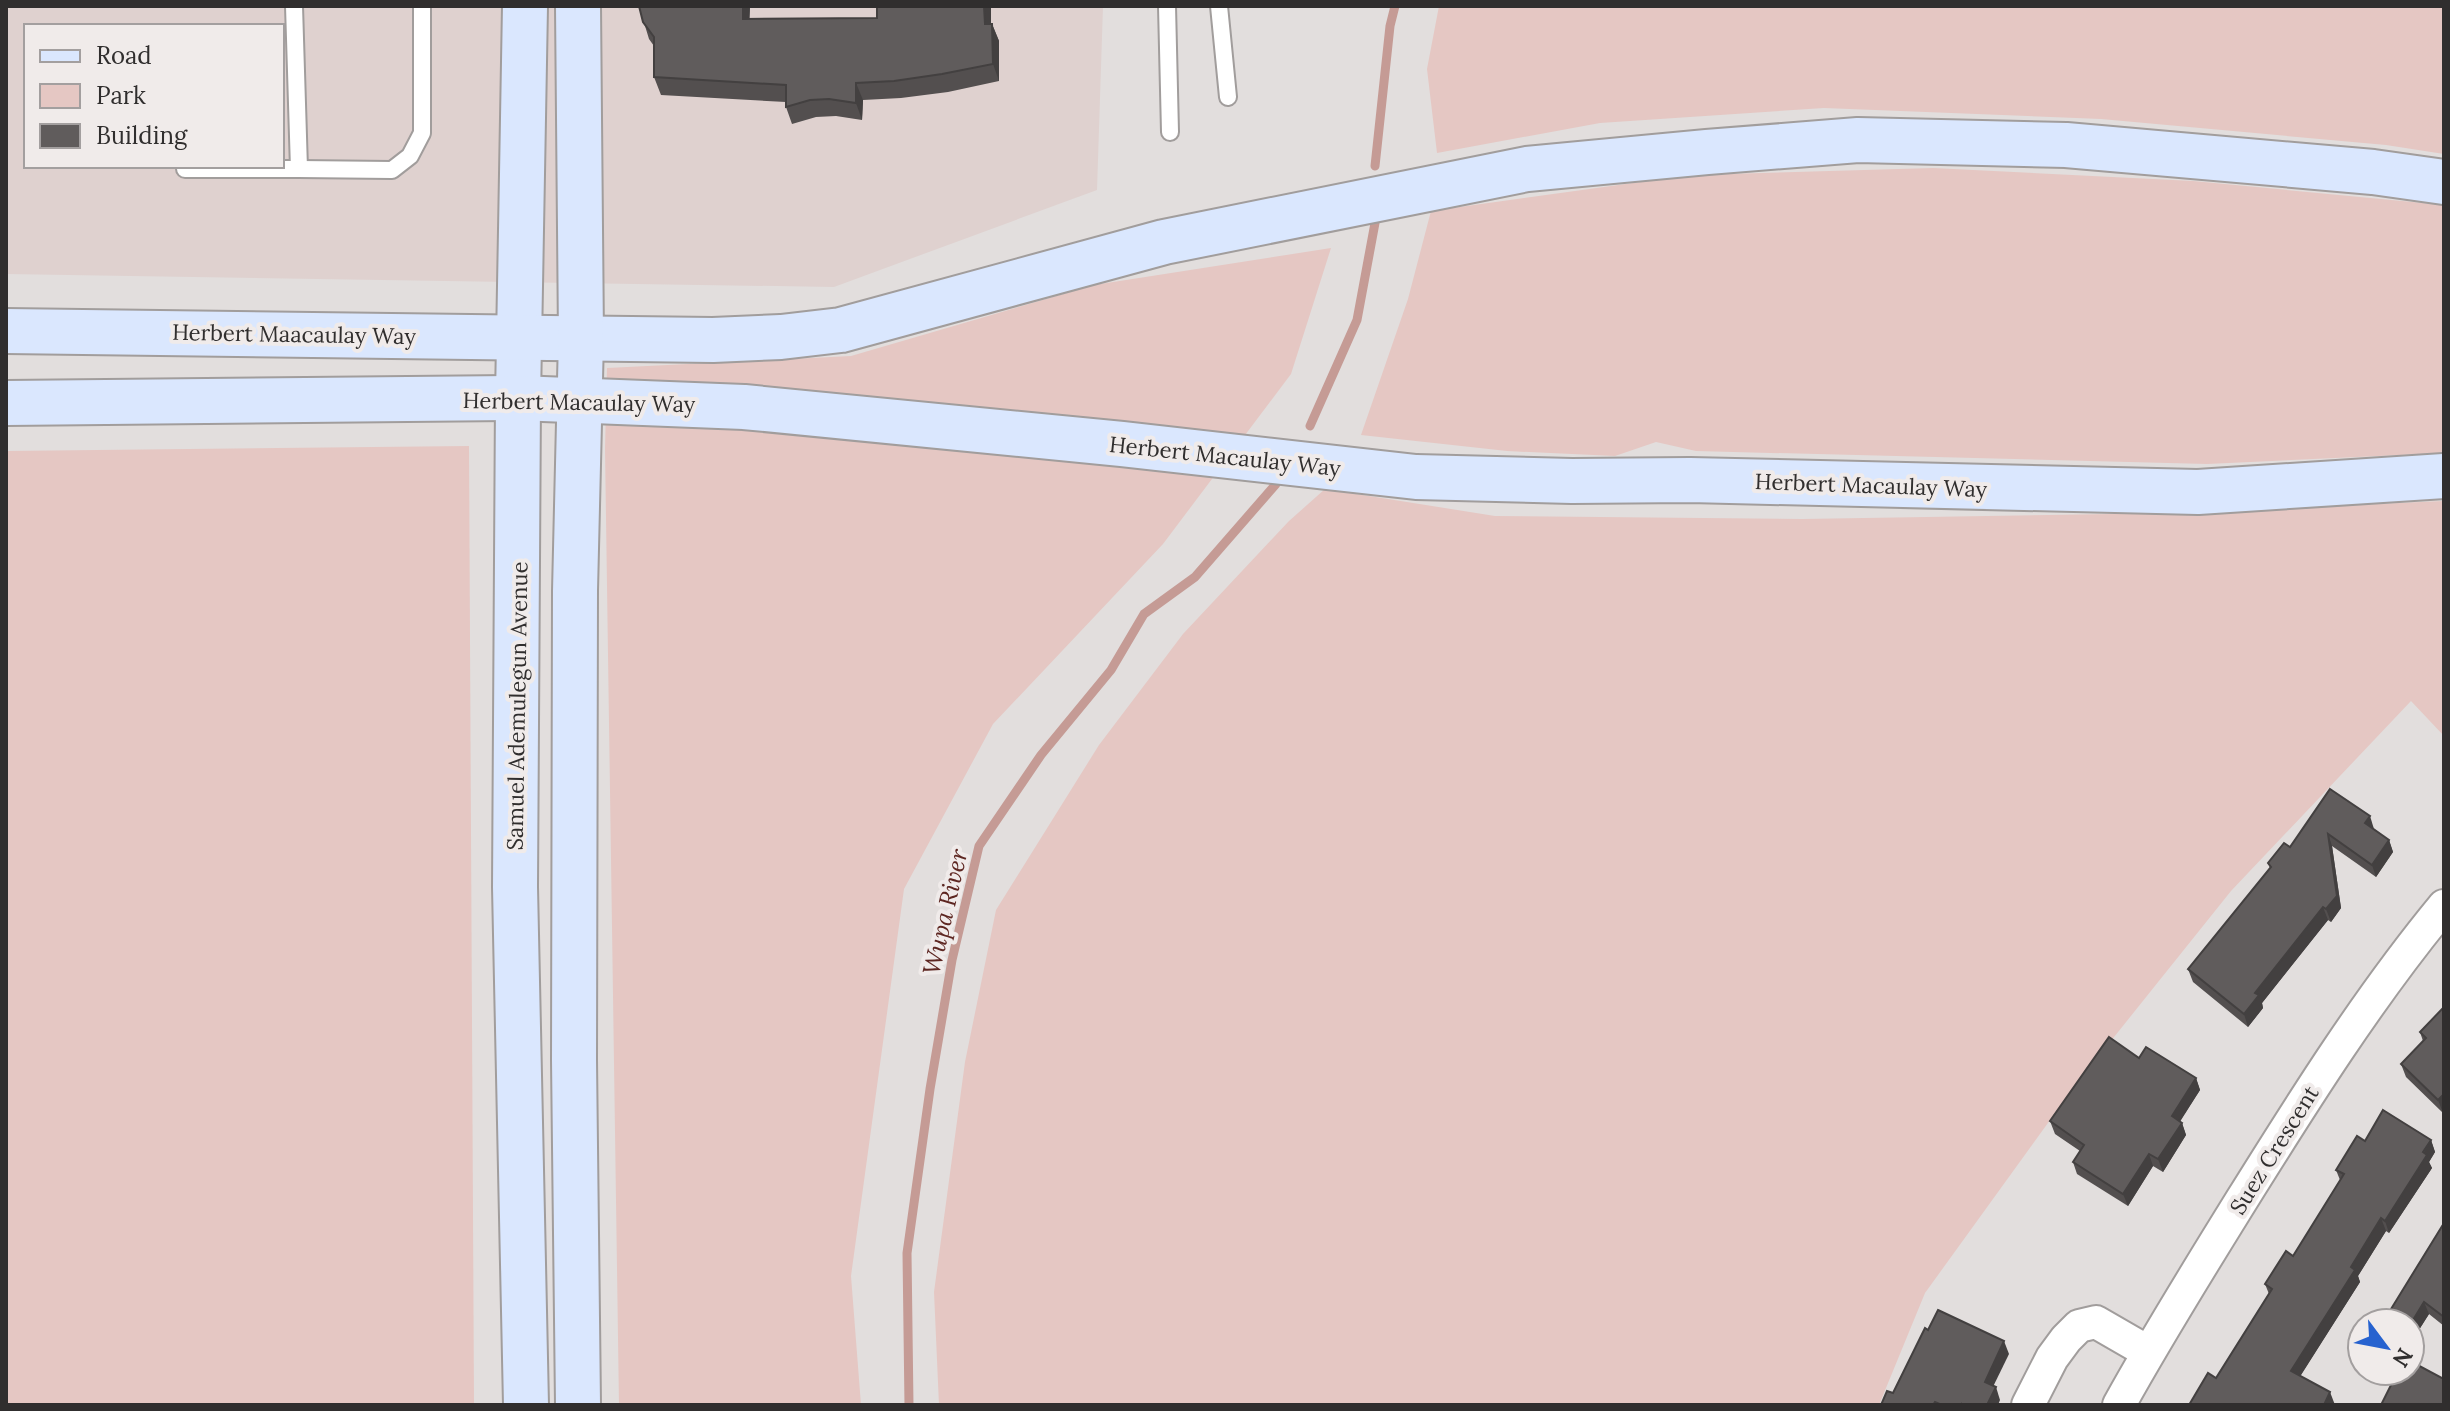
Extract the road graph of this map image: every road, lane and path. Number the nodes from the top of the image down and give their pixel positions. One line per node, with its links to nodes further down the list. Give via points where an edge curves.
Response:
1 (294, 6): 10 (lane)
2 (422, 6): 10 (lane, via 422,133 410,156 392,170)
3 (525, 6): 13 (main road, Samuel Ademulegun Avenue)
4 (578, 6): 14 (main road)
5 (1167, 6): 8 (lane)
6 (1219, 6): 7 (lane)
7 (1228, 97)
8 (1170, 132)
9 (185, 169): 10 (lane)
10 (299, 169)
11 (2444, 182): 14 (main road, via 2066,145 1858,140 1527,169 1164,242 841,330 713,340)
12 (6, 331): 13 (main road, Herbert Maacaulay Way)
13 (520, 337): 14 (main road, Herbert Maacaulay Way); 15 (main road, Samuel Ademulegun Avenue)
14 (581, 338): 16 (main road)
15 (518, 398): 16 (main road, Herbert Macaulay Way); 17 (main road, Herbert Macaulay Way); 21 (main road, Samuel Ademulegun Avenue, via 515,887)
16 (580, 400): 18 (main road, Herbert Macaulay Way, via 744,407 1416,477 2198,492); 22 (main road, via 574,1060)
17 (6, 403)
18 (2444, 476)
19 (2444, 906): 20 (street, Suez Crescent, via 2401,958 2297,1110)
20 (2148, 1352): 23 (street, via 2096,1322 2079,1326 2052,1358); 24 (street, Suez Crescent)
21 (526, 1405)
22 (578, 1405)
23 (2028, 1405)
24 (2119, 1405)

